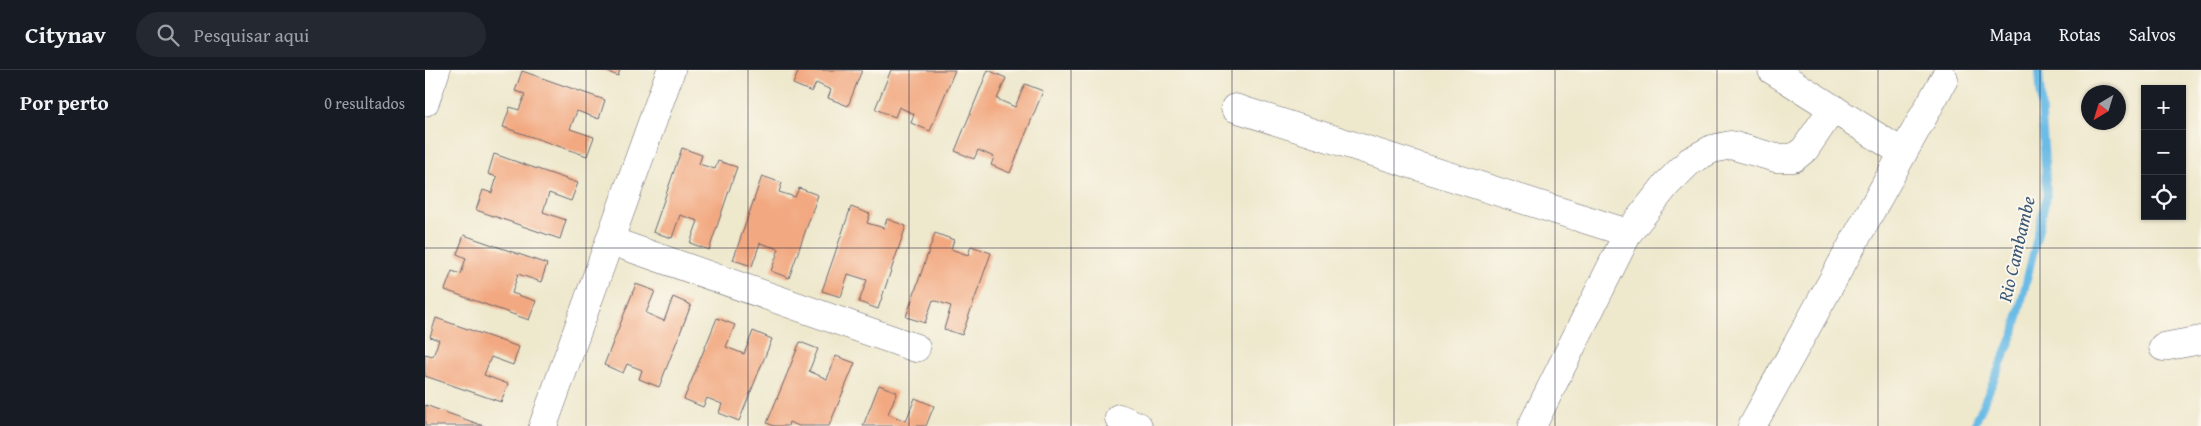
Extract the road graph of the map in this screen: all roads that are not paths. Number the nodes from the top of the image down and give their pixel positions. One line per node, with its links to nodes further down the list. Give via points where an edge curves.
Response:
1 (436, 70): 5 (street)
2 (671, 70): 10 (street)
3 (1781, 72): 7 (street)
4 (1944, 80): 8 (street)
5 (425, 102)
6 (1235, 108): 9 (street)
7 (1833, 108): 8 (street); 9 (street, via 1805,149 1793,158 1776,158 1731,145 1712,149 1690,161)
8 (1903, 153): 16 (street)
9 (1628, 233): 15 (street)
10 (611, 241): 12 (street); 14 (street)
11 (2201, 340): 13 (street)
12 (916, 348)
13 (2163, 348)
14 (543, 426)
15 (1532, 426)
16 (1752, 426)

